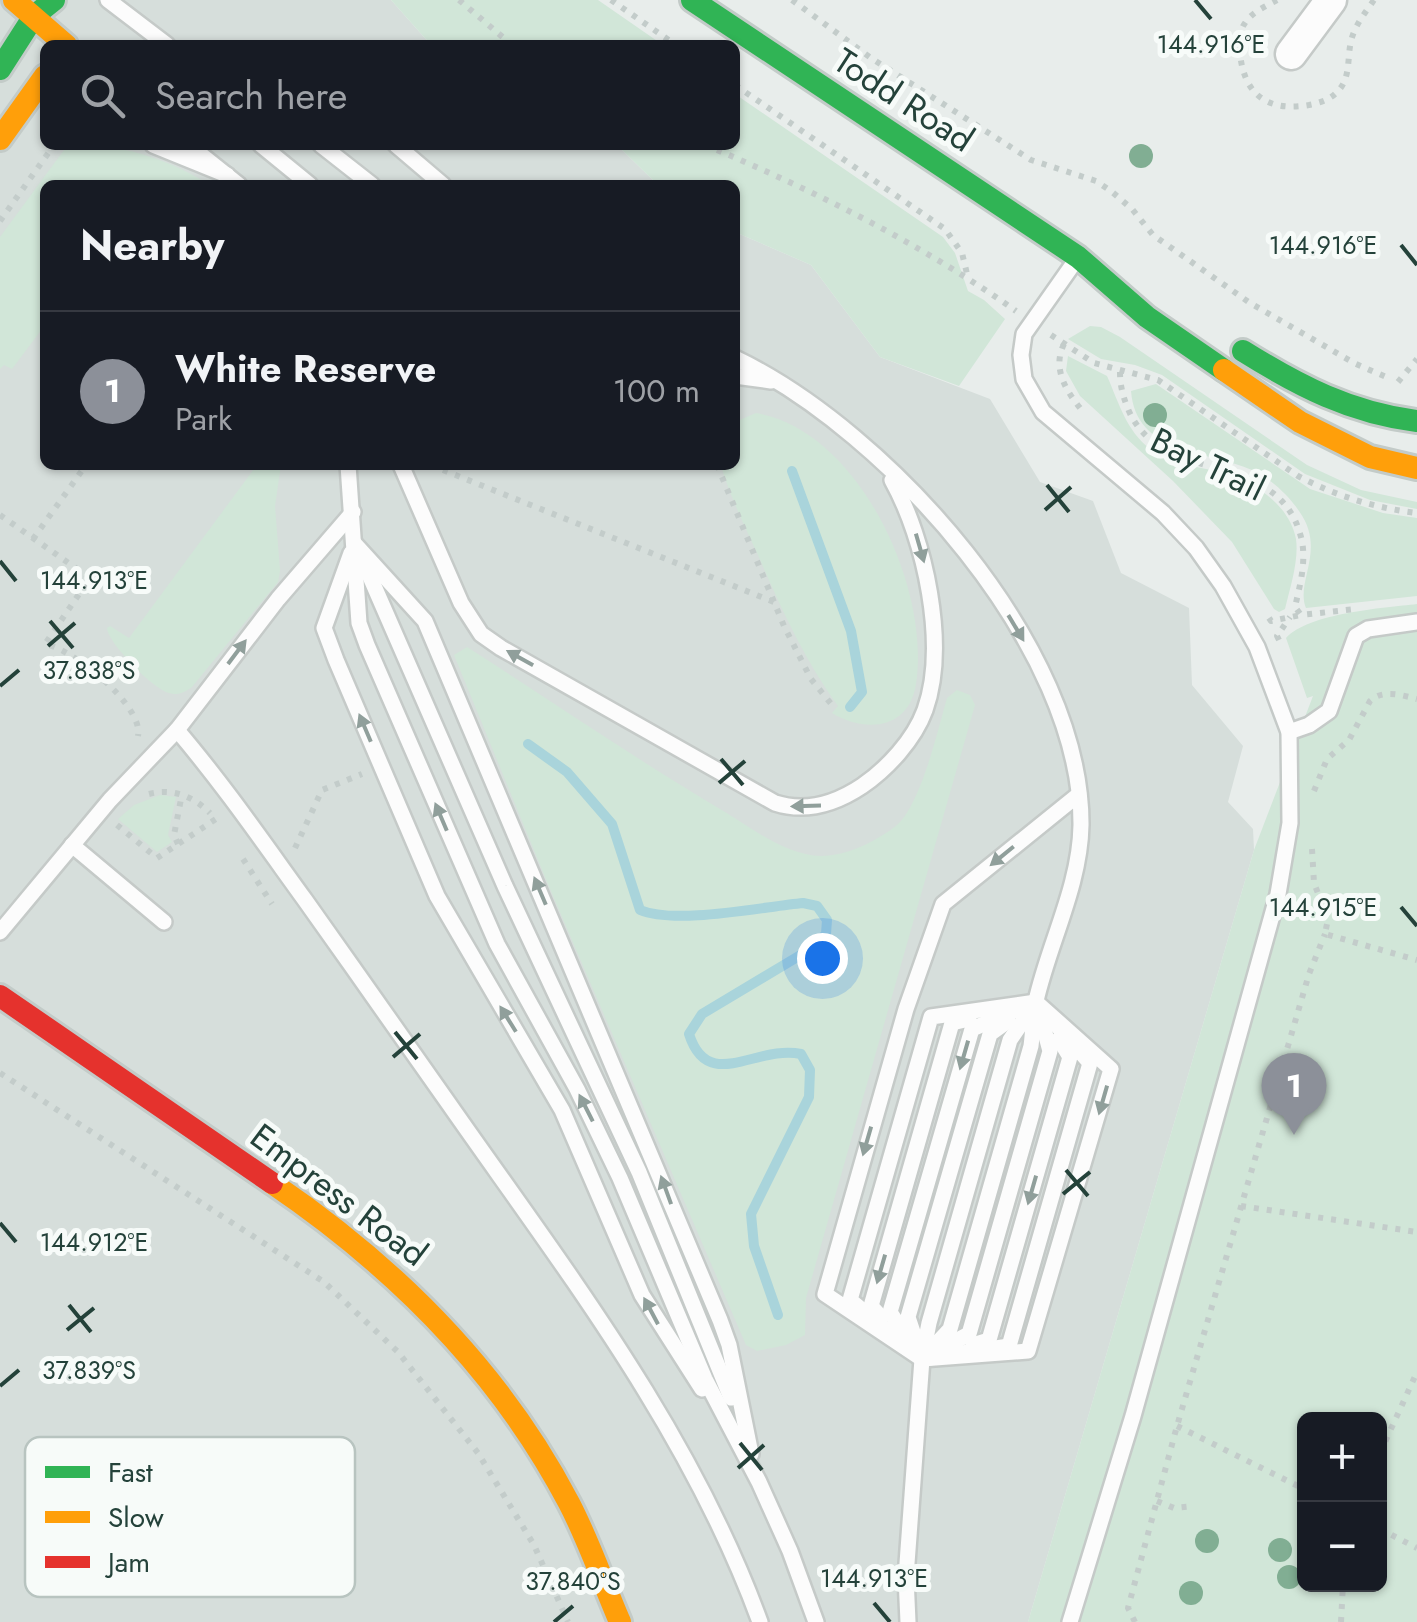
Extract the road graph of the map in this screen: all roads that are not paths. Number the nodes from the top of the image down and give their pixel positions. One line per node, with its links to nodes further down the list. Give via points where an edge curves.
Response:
1 (14, 0): 7 (street)
2 (54, 0): 7 (street)
3 (77, 0): 9 (street)
4 (108, 0): 10 (lane)
5 (692, 0): 25 (street, Todd Road)
6 (1331, 0): 11 (street)
7 (34, 16): 8 (street); 12 (street)
8 (60, 40)
9 (67, 40)
10 (160, 40)
11 (1292, 54)
12 (0, 68)
13 (40, 83): 15 (street)
14 (38, 120): 15 (lane)
15 (4, 135)
16 (164, 150): 21 (lane)
17 (195, 150): 21 (lane)
18 (266, 150): 22 (lane)
19 (327, 150): 23 (lane)
20 (402, 150): 24 (lane)
21 (233, 180)
22 (304, 180)
23 (366, 180)
24 (437, 180)
25 (1078, 257): 26 (street, Todd Road); 33 (street, Todd Road, via 1129,303 1279,408 1334,442); 40 (lane, via 1024,334 1021,364 1030,395 1174,523 1208,562 1257,648)
26 (1154, 293)
27 (1230, 342): 31 (street, via 1324,400)
28 (740, 361): 30 (lane)
29 (740, 377): 30 (lane)
30 (781, 382): 32 (lane)
31 (1417, 421)
32 (879, 460): 35 (lane, one-way to 35, via 909,515 925,564 933,654 925,710 878,773 838,799 798,808 775,802 482,634 461,603); 41 (lane, one-way to 41, via 980,570 1035,660 1065,724)
33 (1417, 468)
34 (349, 470): 36 (lane)
35 (403, 470)
36 (353, 512): 37 (lane); 39 (lane, one-way to 36)
37 (354, 544): 48 (lane, via 640,1172); 48 (lane, one-way to 37, via 705,1379 596,1127 497,944 419,765 359,623); 48 (lane, one-way to 37, via 720,1320 425,621); 48 (lane, one-way to 37, via 651,1312 562,1110 419,856 324,628)
38 (1417, 622): 40 (lane, via 1356,636 1328,711)
39 (177, 730): 42 (lane); 50 (lane, via 278,862 632,1365 692,1466)
40 (1290, 732): 53 (lane, via 1290,823 1278,894)
41 (1078, 795): 46 (lane, via 1078,851); 47 (lane, one-way to 47, via 944,904 839,1238 825,1294)
42 (72, 845): 43 (lane); 44 (lane)
43 (164, 922)
44 (0, 932)
45 (0, 996): 49 (street, Empress Road, via 325,1219 418,1299 531,1438 570,1505)
46 (1036, 1002): 47 (lane, via 1010,1040); 47 (lane, one-way to 47, via 972,1029 890,1312); 47 (lane, one-way to 47, via 1070,1058 990,1340); 47 (lane, via 931,1017 850,1300); 47 (lane, one-way to 47, via 1112,1069 1028,1351)
47 (922, 1359): 52 (lane)
48 (759, 1482): 51 (lane)
49 (620, 1622)
50 (760, 1622)
51 (816, 1622)
52 (908, 1622)
53 (1070, 1622)

